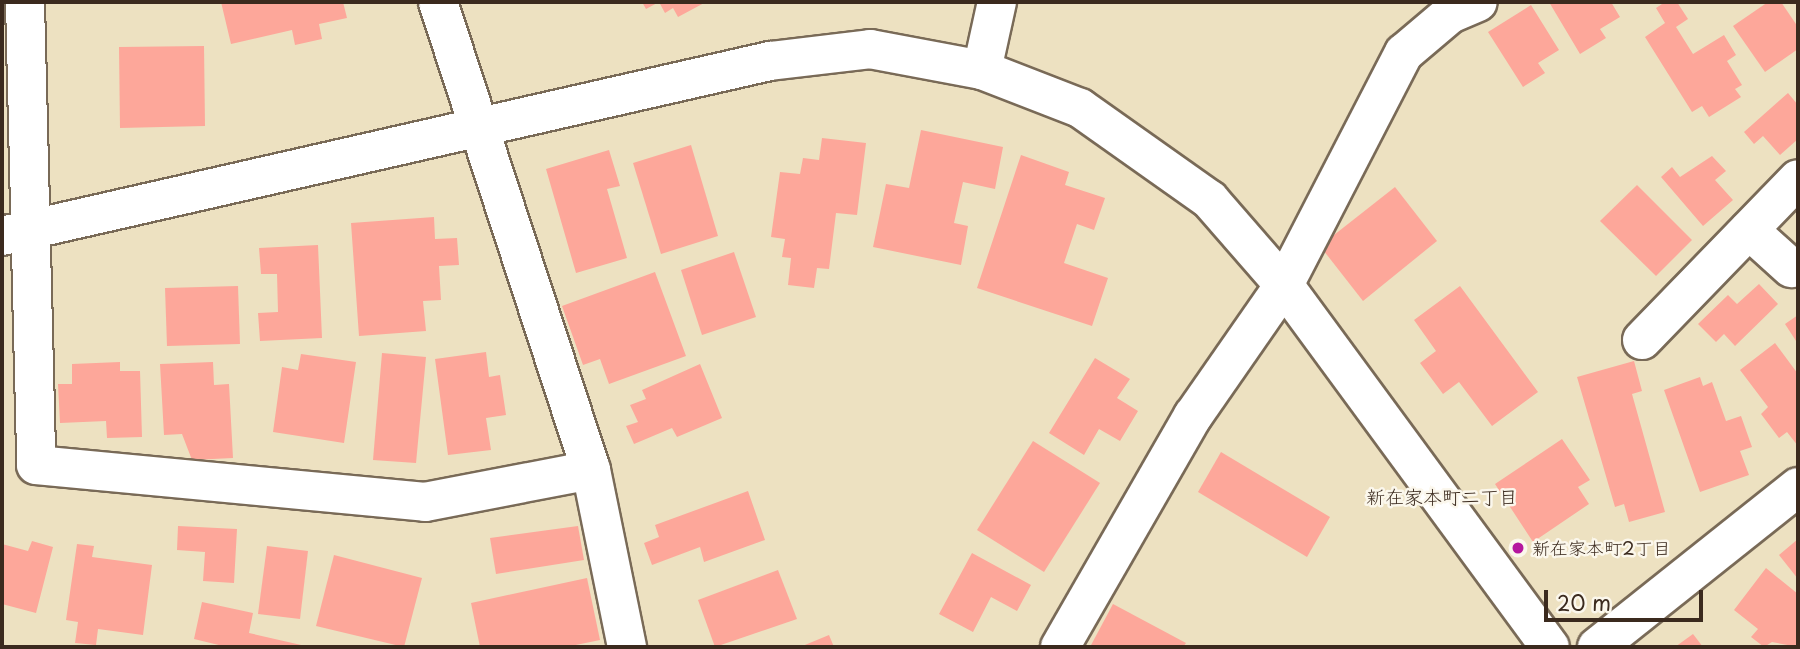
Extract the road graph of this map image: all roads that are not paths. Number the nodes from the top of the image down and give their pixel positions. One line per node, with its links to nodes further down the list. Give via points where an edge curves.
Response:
1 (25, 2): 9 (street)
2 (438, 2): 6 (street)
3 (997, 2): 5 (street)
4 (1478, 2): 11 (street, via 1450,14 1404,53)
5 (982, 71): 6 (street, via 870,49 770,61); 11 (street, via 1080,108 1141,148 1210,200)
6 (481, 125): 9 (street); 13 (street)
7 (1798, 179): 8 (street)
8 (1749, 230): 10 (street); 12 (street)
9 (14, 233): 13 (street, via 36,465 425,502)
10 (1791, 268)
11 (1284, 285): 16 (street, via 1193,416); 17 (street)
12 (1642, 340)
13 (591, 470): 15 (street)
14 (1798, 487): 18 (street)
15 (627, 647)
16 (1060, 647)
17 (1550, 647)
18 (1597, 647)

